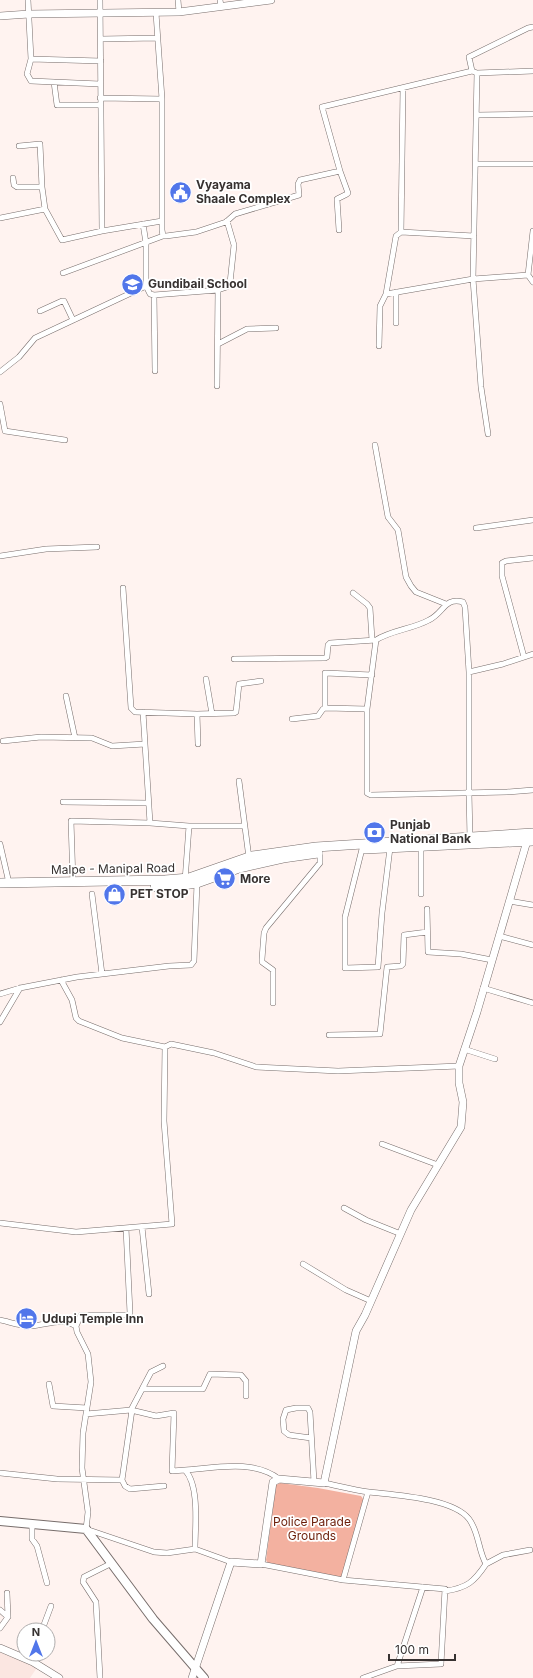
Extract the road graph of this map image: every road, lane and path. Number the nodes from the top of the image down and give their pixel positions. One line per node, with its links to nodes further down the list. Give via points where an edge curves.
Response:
1 (28, 0): 9 (street)
2 (100, 0): 7 (street)
3 (178, 0): 6 (street)
4 (271, 0): 5 (street)
5 (220, 3): 6 (street)
6 (179, 12): 8 (street)
7 (100, 13): 8 (street); 9 (street); 13 (street)
8 (156, 13): 12 (street)
9 (29, 14): 10 (street); 14 (street)
10 (0, 16)
11 (533, 27): 17 (street, via 469,58)
12 (157, 38): 13 (street); 22 (street)
13 (101, 39): 15 (street)
14 (31, 59): 15 (street); 18 (street, via 27,74 31,81)
15 (101, 61): 19 (street)
16 (533, 71): 17 (street)
17 (474, 72): 20 (street); 25 (street)
18 (54, 82): 19 (street); 23 (street, via 57,105)
19 (100, 84): 21 (street)
20 (403, 88): 29 (street, via 322,107); 40 (street)
21 (100, 98): 22 (street); 23 (street)
22 (162, 99): 34 (street)
23 (100, 105): 38 (street)
24 (533, 114): 25 (street)
25 (477, 115): 27 (street)
26 (19, 146): 31 (street, via 40,144)
27 (476, 164): 28 (street); 42 (street)
28 (533, 164)
29 (340, 172): 35 (street, via 300,180 299,195 235,214); 37 (street, via 348,193 337,199)
30 (13, 178): 31 (street, via 17,187)
31 (42, 187): 32 (street)
32 (45, 209): 33 (street); 38 (street, via 62,240)
33 (0, 218)
34 (162, 221): 36 (street); 41 (street)
35 (227, 221): 41 (street, via 194,233); 50 (street, via 234,245 230,283)
36 (143, 224): 38 (street); 44 (street)
37 (339, 230)
38 (102, 231)
39 (533, 231): 43 (street)
40 (401, 232): 42 (street); 52 (street, via 395,237)
41 (163, 236): 44 (street)
42 (474, 236): 47 (street)
43 (532, 242): 46 (street)
44 (146, 243): 45 (street); 49 (street)
45 (63, 273)
46 (528, 275): 47 (street); 48 (street)
47 (473, 279): 51 (street); 64 (street, via 481,387)
48 (533, 282)
49 (146, 286): 53 (street, via 150,294); 55 (street)
50 (218, 290): 53 (street); 58 (street)
51 (396, 292): 52 (street); 56 (street)
52 (386, 294): 59 (street, via 380,306)
53 (154, 295): 60 (street)
54 (40, 311): 55 (street, via 64,301)
55 (73, 320): 61 (street, via 33,339 19,357)
56 (396, 323)
57 (276, 328): 58 (street, via 247,329)
58 (218, 344): 62 (street)
59 (379, 346)
60 (155, 371)
61 (0, 372)
62 (217, 386)
63 (0, 404): 65 (street, via 5,432)
64 (488, 434)
65 (65, 440)
66 (375, 445): 74 (street, via 388,517 398,530 406,577 416,592)
67 (533, 520): 68 (street)
68 (476, 528)
69 (98, 547): 70 (street, via 46,549)
70 (0, 556)
71 (533, 558): 77 (street, via 502,563 502,576)
72 (123, 588): 86 (street, via 131,708 135,712)
73 (354, 593): 75 (street, via 370,608)
74 (446, 604): 75 (street, via 428,621); 79 (street, via 460,601 464,604)
75 (374, 640): 78 (street, via 330,644 325,658); 80 (street)
76 (533, 654): 77 (street)
77 (524, 657): 79 (street)
78 (234, 659)
79 (469, 672): 96 (street)
80 (372, 675): 84 (street, via 325,673); 85 (street)
81 (206, 679): 88 (street)
82 (261, 681): 88 (street, via 239,684 235,713)
83 (66, 696): 90 (street)
84 (324, 708): 85 (street); 89 (street, via 318,716)
85 (367, 709): 96 (street, via 368,794)
86 (143, 712): 87 (street); 92 (street)
87 (198, 714): 88 (street); 93 (street)
88 (212, 714)
89 (292, 719)
90 (75, 738): 91 (street, via 41,737); 92 (street, via 92,738 112,746)
91 (3, 741)
92 (145, 744): 98 (street)
93 (198, 744)
94 (239, 781): 101 (street)
95 (533, 790): 96 (street)
96 (469, 793): 102 (street)
97 (63, 802): 98 (street)
98 (148, 803): 99 (street)
99 (150, 823): 100 (street); 110 (street, via 71,821)
100 (189, 826): 101 (street); 111 (street)
101 (244, 826): 109 (street)
102 (470, 838): 103 (highway, Malpe - Manipal Road); 109 (highway, Malpe - Manipal Road, via 316,847)
103 (531, 838): 105 (highway, Malpe - Manipal Road); 117 (street)
104 (0, 844): 112 (street)
105 (421, 846): 106 (highway, Malpe - Manipal Road); 116 (street)
106 (390, 848): 107 (highway, Malpe - Manipal Road); 124 (street)
107 (362, 849): 108 (highway, Malpe - Manipal Road); 124 (street, via 345,917 345,968)
108 (320, 853): 113 (highway, Malpe - Manipal Road, via 239,868); 131 (street, via 320,863 264,931 262,962 273,970)
109 (249, 858): 111 (highway, Malpe - Manipal Road)
110 (73, 882): 111 (highway, Malpe - Manipal Road); 112 (highway, Malpe - Manipal Road)
111 (185, 882): 113 (highway, Malpe - Manipal Road); 114 (highway, Malpe - Manipal Road, via 158,887)
112 (5, 883)
113 (197, 883): 126 (street, via 193,964)
114 (0, 889)
115 (92, 894): 126 (street)
116 (421, 894)
117 (509, 901): 118 (street); 121 (street)
118 (533, 905)
119 (427, 909): 120 (street)
120 (427, 932): 123 (street, via 428,952 461,954); 125 (street, via 404,935 403,964)
121 (499, 936): 122 (street); 123 (street)
122 (533, 945)
123 (492, 960): 129 (street)
124 (378, 967): 125 (street)
125 (387, 967): 134 (street, via 380,1034)
126 (102, 974): 127 (street)
127 (61, 980): 128 (street); 135 (street, via 72,1000 77,1020 122,1038)
128 (20, 988): 130 (street); 133 (street)
129 (483, 988): 132 (street); 136 (street)
130 (0, 994)
131 (273, 1003)
132 (533, 1003)
133 (0, 1022)
134 (329, 1035)
135 (164, 1047): 138 (street, via 171,1044 210,1052 256,1067 338,1071); 143 (street, via 164,1121 172,1224)
136 (464, 1049): 137 (street); 138 (street)
137 (495, 1059)
138 (459, 1066): 140 (street, via 463,1102 461,1127)
139 (382, 1144): 140 (street)
140 (438, 1165): 145 (street, via 411,1210)
141 (344, 1208): 145 (street)
142 (0, 1223): 144 (street, via 76,1232)
143 (142, 1227): 144 (street); 147 (street)
144 (126, 1228): 150 (street, via 130,1313 81,1315)
145 (401, 1234): 148 (street)
146 (303, 1264): 148 (street, via 346,1290)
147 (149, 1294)
148 (371, 1301): 165 (street, via 356,1331)
149 (0, 1320): 150 (street, via 30,1326 61,1321)
150 (76, 1326): 155 (street, via 88,1354 91,1382)
151 (163, 1366): 153 (street, via 151,1372)
152 (49, 1384): 155 (street, via 53,1406)
153 (142, 1388): 154 (street, via 202,1389 210,1374 241,1375 246,1384); 156 (street)
154 (246, 1396)
155 (86, 1408): 157 (street)
156 (132, 1410): 157 (street); 159 (street, via 156,1416 174,1413 172,1471); 163 (street)
157 (86, 1414): 162 (street, via 82,1456)
158 (311, 1438): 158 (street, via 308,1408 286,1410 283,1419 284,1432); 164 (street)
159 (185, 1470): 161 (street, via 243,1467 270,1472); 171 (street, via 189,1475 194,1495)
160 (0, 1473): 162 (street)
161 (279, 1479): 164 (street); 175 (street, via 273,1482)
162 (84, 1480): 163 (street); 170 (street, via 88,1512)
163 (122, 1480): 166 (street, via 130,1489)
164 (314, 1482): 165 (street)
165 (324, 1483): 167 (street)
166 (164, 1486)
167 (368, 1492): 176 (street, via 427,1499 460,1511 473,1526); 177 (street)
168 (0, 1521): 169 (main road)
169 (32, 1524): 170 (main road); 178 (street, via 32,1539 37,1546)
170 (86, 1529): 171 (street, via 154,1552); 174 (main road)
171 (195, 1549): 173 (street)
172 (530, 1550): 176 (street, via 504,1555)
173 (231, 1562): 175 (street); 191 (street)
174 (112, 1563): 191 (main road, via 153,1619); 193 (street, via 84,1577 83,1582 96,1602)
175 (261, 1564): 177 (street)
176 (486, 1564): 180 (street, via 477,1578 467,1585)
177 (343, 1580): 179 (street)
178 (47, 1583)
179 (423, 1587): 180 (street, via 443,1588); 190 (street)
180 (445, 1591): 190 (street, via 441,1664)
181 (7, 1593): 184 (street)
182 (51, 1606): 185 (street)
183 (0, 1610): 184 (street)
184 (8, 1617): 186 (street)
185 (45, 1622)
186 (0, 1628)
187 (0, 1648): 188 (street)
188 (16, 1653)
189 (37, 1662): 192 (street)
190 (397, 1666): 196 (street)
191 (194, 1667): 194 (street); 195 (main road)
192 (59, 1678)
193 (100, 1678)
194 (192, 1678)
195 (204, 1678)
196 (363, 1678)

